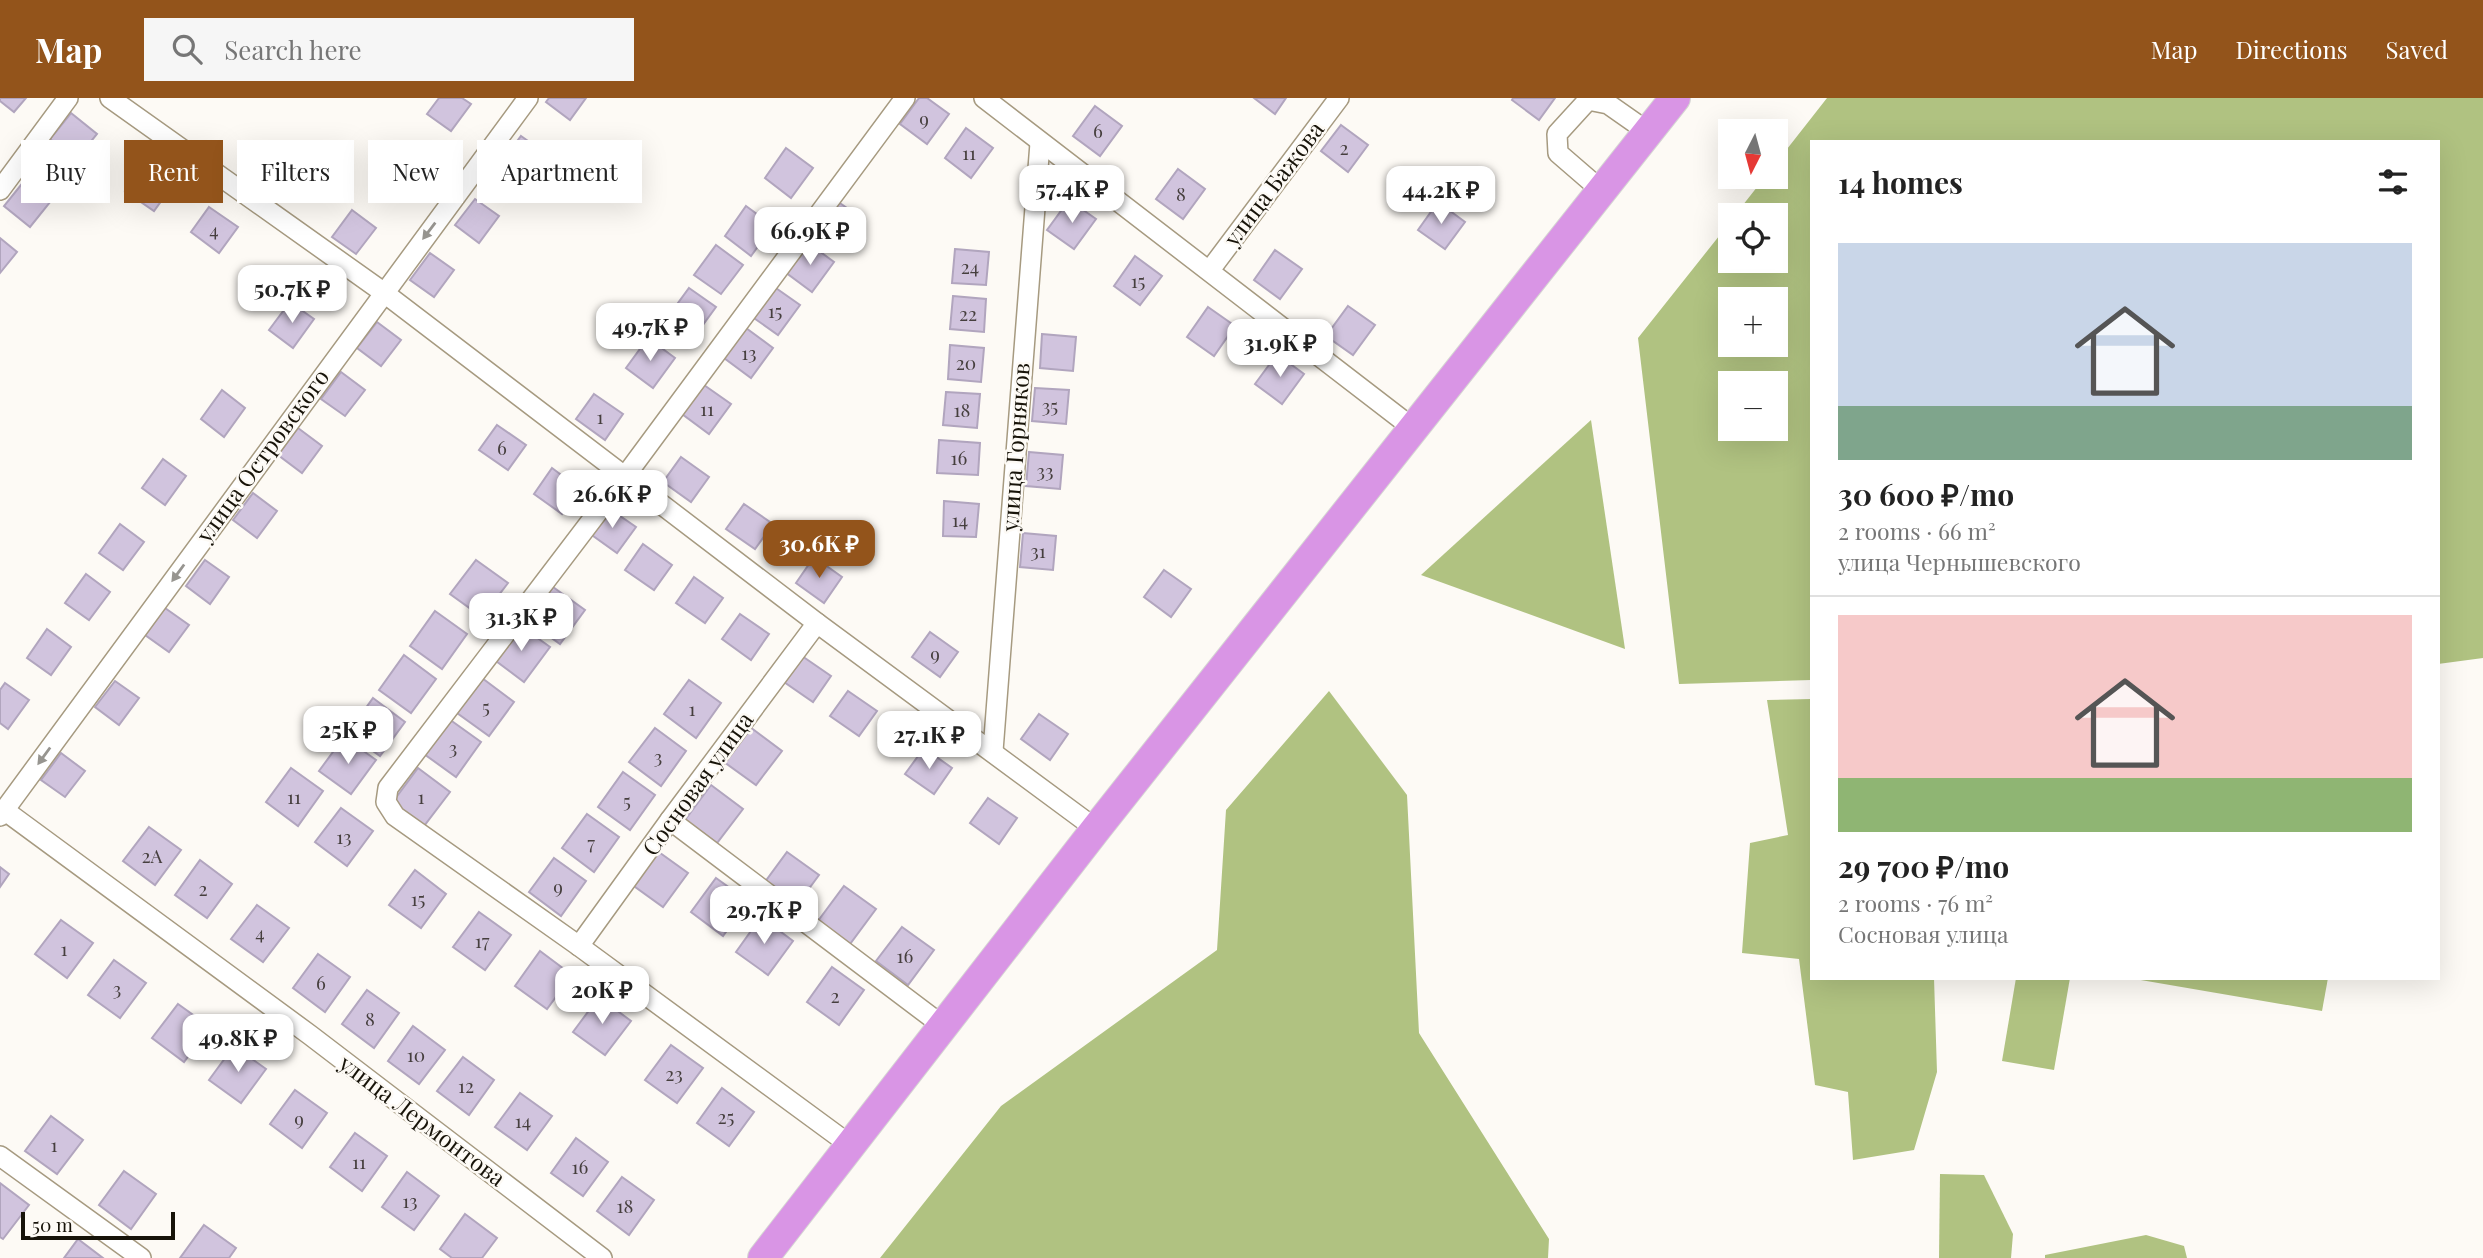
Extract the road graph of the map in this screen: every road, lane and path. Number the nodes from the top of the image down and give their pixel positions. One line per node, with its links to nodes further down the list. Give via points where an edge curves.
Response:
1 (68, 98): 10 (street)
2 (110, 98): 13 (street)
3 (528, 98): 13 (street, улица Островского, one-way to 13)
4 (905, 98): 15 (street)
5 (984, 98): 9 (street)
6 (1339, 98): 12 (street, улица Бажова)
7 (1675, 98): 8 (highway)
8 (1648, 132): 11 (highway); 11 (street, via 1608,104 1588,100 1557,134 1558,153)
9 (1040, 143): 12 (street); 17 (street, улица Горняков)
10 (0, 190)
11 (1602, 191): 14 (highway)
12 (1210, 270): 14 (street)
13 (383, 292): 15 (street); 18 (street, улица Островского, one-way to 18)
14 (1414, 429): 20 (highway)
15 (626, 475): 16 (street); 21 (street, via 388,788 386,802 395,816)
16 (817, 623): 17 (street); 19 (street, Сосновая улица)
17 (993, 751): 20 (street)
18 (2, 813): 26 (street, улица Лермонтова, via 310,1035)
19 (670, 820): 21 (street, Сосновая улица); 22 (street)
20 (1096, 829): 22 (highway)
21 (579, 946): 23 (street)
22 (943, 1026): 23 (highway)
23 (850, 1145): 27 (highway)
24 (0, 1156): 25 (street)
25 (141, 1258)
26 (602, 1258)
27 (763, 1258)

